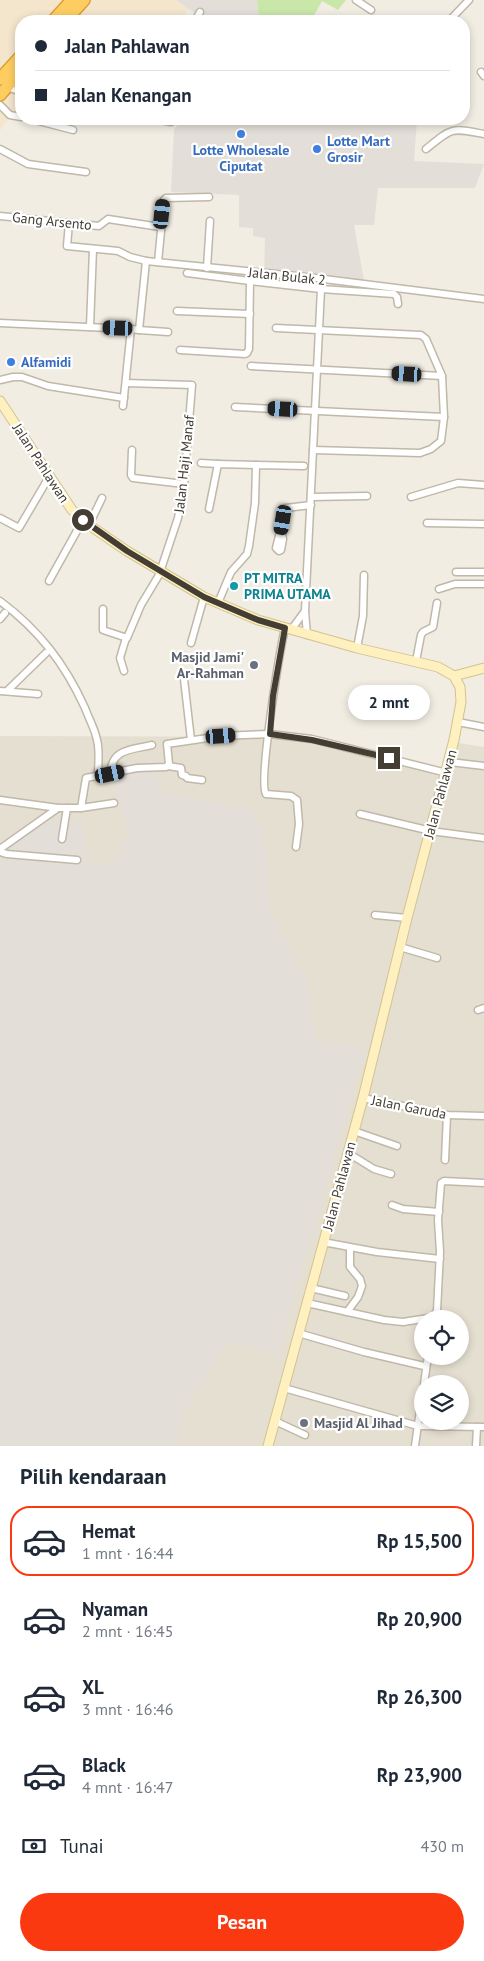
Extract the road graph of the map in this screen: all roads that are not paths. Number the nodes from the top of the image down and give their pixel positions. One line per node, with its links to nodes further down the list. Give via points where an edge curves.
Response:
1 (72, 0): 7 (highway)
2 (84, 0): 8 (highway)
3 (356, 0): 5 (street)
4 (469, 0): 10 (street)
5 (372, 10)
6 (200, 12): 9 (street)
7 (58, 15)
8 (70, 15)
9 (198, 15)
10 (455, 15)
11 (15, 66): 13 (highway)
12 (15, 76): 13 (highway)
13 (2, 87): 14 (street)
14 (15, 90)
15 (0, 105): 16 (street)
16 (15, 116)
17 (54, 125): 18 (street)
18 (73, 130)
19 (484, 134): 21 (street, via 451,130)
20 (0, 149): 22 (street, via 28,164)
21 (426, 149)
22 (86, 172)
23 (208, 198): 27 (street, via 166,198)
24 (0, 216): 26 (street, Gang Arsento)
25 (210, 221): 31 (street)
26 (69, 223): 27 (street, Gang Arsento, via 99,226 108,219); 28 (street, Jalan Bulak 2, via 67,246)
27 (160, 227): 30 (street)
28 (92, 249): 29 (street, Jalan Bulak 2, via 118,251); 40 (street)
29 (146, 261): 30 (street, Jalan Bulak 2); 44 (street)
30 (158, 262): 31 (street, Jalan Bulak 2)
31 (207, 268): 35 (street, Jalan Bulak 2)
32 (187, 273): 33 (street)
33 (250, 281): 34 (street); 38 (street)
34 (321, 289): 36 (street, via 394,294); 43 (street)
35 (484, 299)
36 (398, 304)
37 (177, 311): 38 (street)
38 (250, 314): 46 (street, via 247,353)
39 (0, 323): 40 (street)
40 (90, 327): 42 (street)
41 (276, 328): 43 (street)
42 (131, 329): 44 (street); 51 (street)
43 (319, 329): 48 (street); 49 (street, via 424,336)
44 (139, 330): 45 (street)
45 (168, 332)
46 (180, 350)
47 (251, 366): 48 (street)
48 (317, 370): 49 (street); 54 (street)
49 (442, 376): 55 (street)
50 (0, 380): 51 (street, via 22,377 48,386 124,402)
51 (126, 383): 63 (street, Jalan Haji Manaf, via 192,385)
52 (0, 401): 62 (main road, Jalan Pahlawan)
53 (235, 407): 54 (street)
54 (315, 411): 55 (street); 57 (street)
55 (444, 417): 57 (street, via 440,441 420,453)
56 (132, 450): 63 (street, via 133,478)
57 (313, 450): 66 (street)
58 (201, 463): 59 (street)
59 (218, 464): 60 (street); 70 (street)
60 (256, 465): 61 (street); 85 (street, via 249,546 231,572)
61 (304, 466)
62 (49, 477): 71 (street, via 18,528); 72 (main road, Jalan Pahlawan, via 66,503)
63 (184, 484): 76 (street, Jalan Haji Manaf, via 178,518)
64 (484, 485): 67 (street, via 458,483)
65 (367, 496): 66 (street)
66 (311, 497): 69 (street)
67 (411, 497)
68 (102, 498): 72 (street)
69 (310, 506): 75 (street, via 286,508); 88 (street)
70 (208, 509)
71 (0, 518)
72 (86, 523): 76 (main road, Jalan Pahlawan); 80 (street)
73 (427, 523): 74 (street)
74 (484, 524)
75 (281, 530)
76 (161, 571): 83 (main road, Jalan Pahlawan); 93 (street, Jalan Haji Manaf)
77 (456, 572): 78 (street)
78 (484, 572)
79 (364, 575): 95 (street, via 363,616)
80 (49, 581)
81 (484, 584): 82 (street, via 455,584)
82 (439, 589)
83 (204, 597): 85 (main road, Jalan Pahlawan); 94 (street)
84 (0, 601): 114 (street, via 20,616 52,650 72,681 95,730)
85 (218, 602): 91 (main road, Jalan Pahlawan)
86 (437, 603): 97 (street, via 433,627 420,635)
87 (103, 609): 93 (street, via 103,630)
88 (305, 611): 91 (street); 92 (street)
89 (5, 613): 90 (street)
90 (0, 619)
91 (288, 629): 92 (main road, Jalan Pahlawan); 106 (street, via 273,696)
92 (307, 635): 95 (main road, Jalan Pahlawan)
93 (126, 638): 99 (street, Jalan Haji Manaf, via 120,658)
94 (191, 643)
95 (357, 648): 97 (main road, Jalan Pahlawan)
96 (46, 653): 102 (street)
97 (416, 661): 100 (main road, Jalan Pahlawan)
98 (484, 668): 100 (main road)
99 (124, 671)
100 (454, 676): 104 (main road, Jalan Pahlawan, via 461,694)
101 (184, 679): 107 (street)
102 (3, 691): 103 (street)
103 (38, 694)
104 (458, 722): 105 (street); 109 (main road, Jalan Pahlawan)
105 (484, 727)
106 (270, 734): 107 (street); 112 (street, via 312,740); 125 (street, via 263,776 264,793 297,800)
107 (191, 740): 110 (street, via 167,744)
108 (152, 745): 113 (street, via 119,754 112,761)
109 (450, 762): 111 (street); 112 (main road, Jalan Pahlawan)
110 (168, 766): 113 (street); 115 (street, via 181,768 182,775 187,778)
111 (484, 766)
112 (447, 773): 122 (main road, Jalan Pahlawan)
113 (110, 774): 114 (street)
114 (98, 775): 120 (street, via 84,780)
115 (202, 780)
116 (0, 800): 118 (street)
117 (114, 803): 120 (street)
118 (58, 808): 119 (street); 126 (street)
119 (67, 808): 120 (street); 124 (street)
120 (81, 808)
121 (360, 814): 122 (street)
122 (431, 831): 123 (street); 129 (main road, Jalan Pahlawan)
123 (484, 838)
124 (62, 839)
125 (296, 847)
126 (0, 850): 127 (street, via 7,854)
127 (78, 860)
128 (375, 915): 129 (street)
129 (407, 918): 130 (main road, Jalan Pahlawan)
130 (400, 947): 131 (street); 132 (main road, Jalan Pahlawan)
131 (437, 958)
132 (363, 1098): 133 (street, Jalan Garuda); 135 (main road, Jalan Pahlawan)
133 (447, 1115): 134 (street, Jalan Garuda); 138 (street)
134 (484, 1116)
135 (354, 1131): 136 (street); 137 (main road, Jalan Pahlawan)
136 (397, 1146)
137 (348, 1153): 139 (street, via 374,1169); 143 (main road, Jalan Pahlawan)
138 (444, 1160)
139 (391, 1174)
140 (484, 1183): 142 (street, via 442,1181)
141 (392, 1205): 142 (street)
142 (439, 1212): 145 (street)
143 (323, 1242): 144 (street); 146 (main road, Jalan Pahlawan)
144 (350, 1248): 145 (street); 150 (street, via 350,1267 362,1286)
145 (440, 1259): 149 (street)
146 (311, 1288): 147 (street); 148 (main road, Jalan Pahlawan)
147 (345, 1296)
148 (307, 1303): 150 (street); 152 (main road, Jalan Pahlawan)
149 (437, 1310)
150 (347, 1312): 151 (street, via 398,1321)
151 (414, 1320)
152 (298, 1333): 154 (street); 156 (main road, Jalan Pahlawan)
153 (426, 1365): 154 (street)
154 (426, 1368): 155 (street)
155 (425, 1375)
156 (284, 1388): 157 (main road, Jalan Pahlawan); 158 (street)
157 (274, 1421): 161 (street); 162 (main road, Jalan Pahlawan)
158 (414, 1425)
159 (481, 1427): 164 (street)
160 (417, 1430): 163 (street)
161 (305, 1435)
162 (268, 1446)
163 (415, 1446)
164 (476, 1446)

